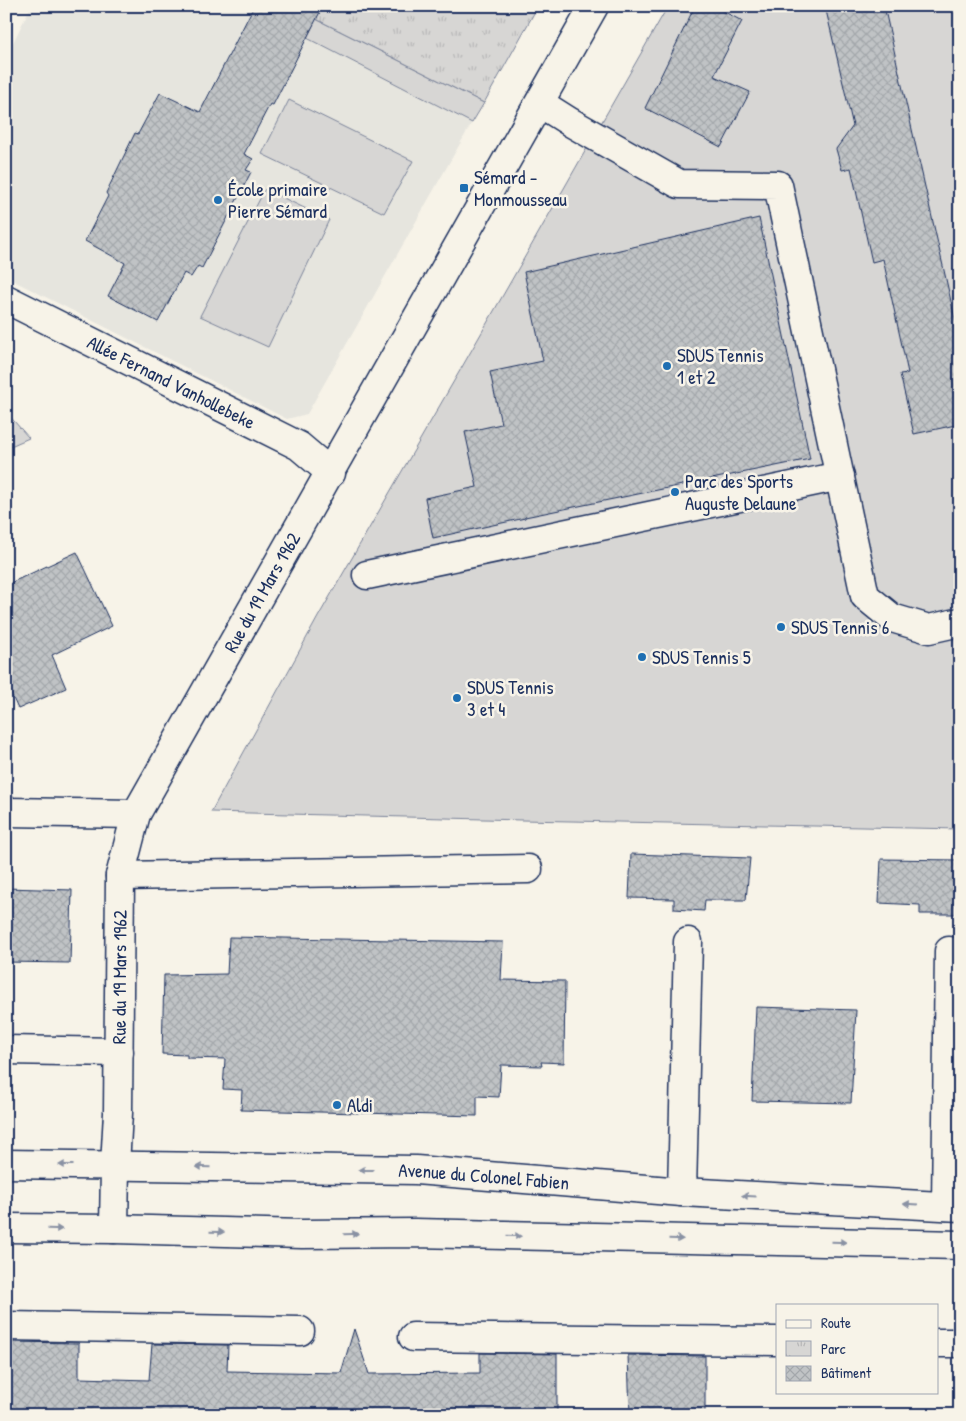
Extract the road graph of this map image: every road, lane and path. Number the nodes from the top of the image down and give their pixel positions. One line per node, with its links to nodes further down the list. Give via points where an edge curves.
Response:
1 (594, 6): 2 (street, Rue du 19 Mars 1962)
2 (540, 103): 4 (street, Rue du 19 Mars 1962); 5 (street, via 679,184 778,185)
3 (6, 299): 4 (street, Allée Fernand Vanhollebeke, via 299,446)
4 (331, 473): 9 (street, Rue du 19 Mars 1962)
5 (840, 476): 6 (street); 7 (street, via 865,596 892,618 910,624 929,629)
6 (367, 576)
7 (960, 622)
8 (6, 812): 9 (street)
9 (136, 814): 11 (street, Rue du 19 Mars 1962)
10 (528, 869): 11 (street)
11 (120, 876): 15 (street, Rue du 19 Mars 1962)
12 (688, 942): 18 (street)
13 (949, 951): 19 (street)
14 (6, 1050): 15 (street)
15 (119, 1052): 17 (street, Rue du 19 Mars 1962)
16 (6, 1164): 17 (street, Avenue du Colonel Fabien, one-way to 16)
17 (115, 1165): 18 (street, Avenue du Colonel Fabien, one-way to 17, via 416,1170); 21 (street, Rue du 19 Mars 1962)
18 (682, 1192): 19 (street, Avenue du Colonel Fabien, one-way to 18)
19 (953, 1207)
20 (6, 1228): 21 (street, one-way to 21)
21 (114, 1229): 22 (street, one-way to 22)
22 (960, 1245)
23 (6, 1326): 24 (street)
24 (300, 1331)
25 (413, 1337): 26 (street)
26 (776, 1341)
27 (938, 1343): 28 (street)
28 (960, 1343)

